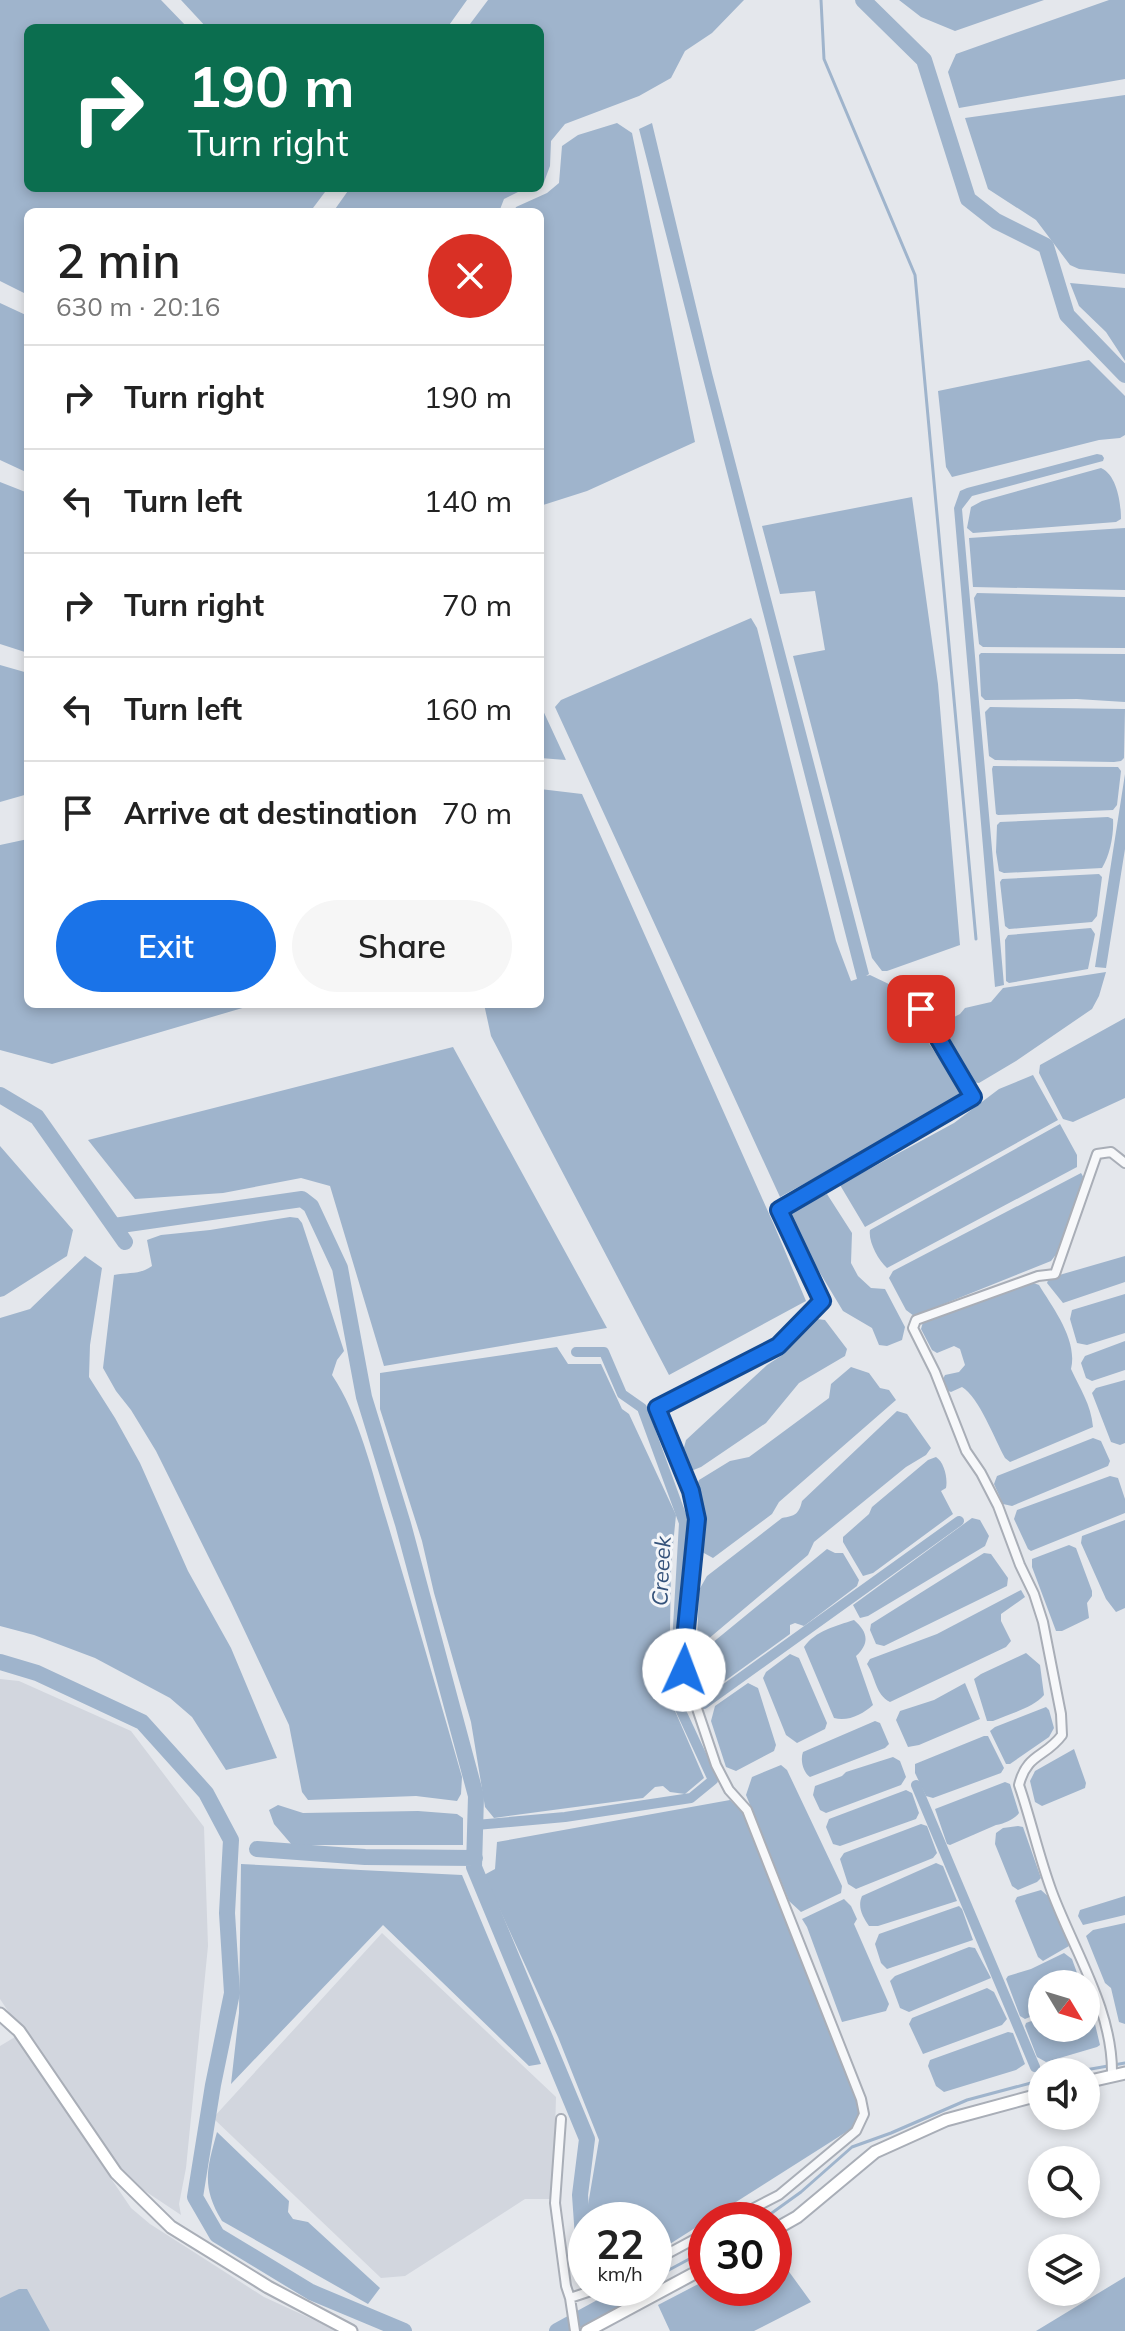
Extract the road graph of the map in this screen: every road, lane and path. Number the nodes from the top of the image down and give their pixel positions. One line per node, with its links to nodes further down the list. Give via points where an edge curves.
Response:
1 (921, 1009): 7 (street, via 973,1097 779,1210 822,1301 778,1346 657,1408 697,1519 684,1670 716,1765 747,1810 864,2114 856,2131)
2 (1125, 1163): 4 (street, via 1111,1152 1097,1154 1055,1274 916,1320 913,1328 966,1451 998,1506 1043,1622 1062,1735 1029,1762 1019,1785 1052,1892 1101,2011)
3 (0, 2014): 12 (street, via 19,2031 116,2173 171,2227)
4 (1116, 2069)
5 (1028, 2098): 8 (street, via 946,2120 875,2152)
6 (561, 2119): 10 (street, via 555,2203)
7 (766, 2202)
8 (792, 2220)
9 (688, 2277): 14 (street)
10 (568, 2292)
11 (571, 2306): 13 (street)
12 (351, 2331)
13 (575, 2331)
14 (587, 2331)

